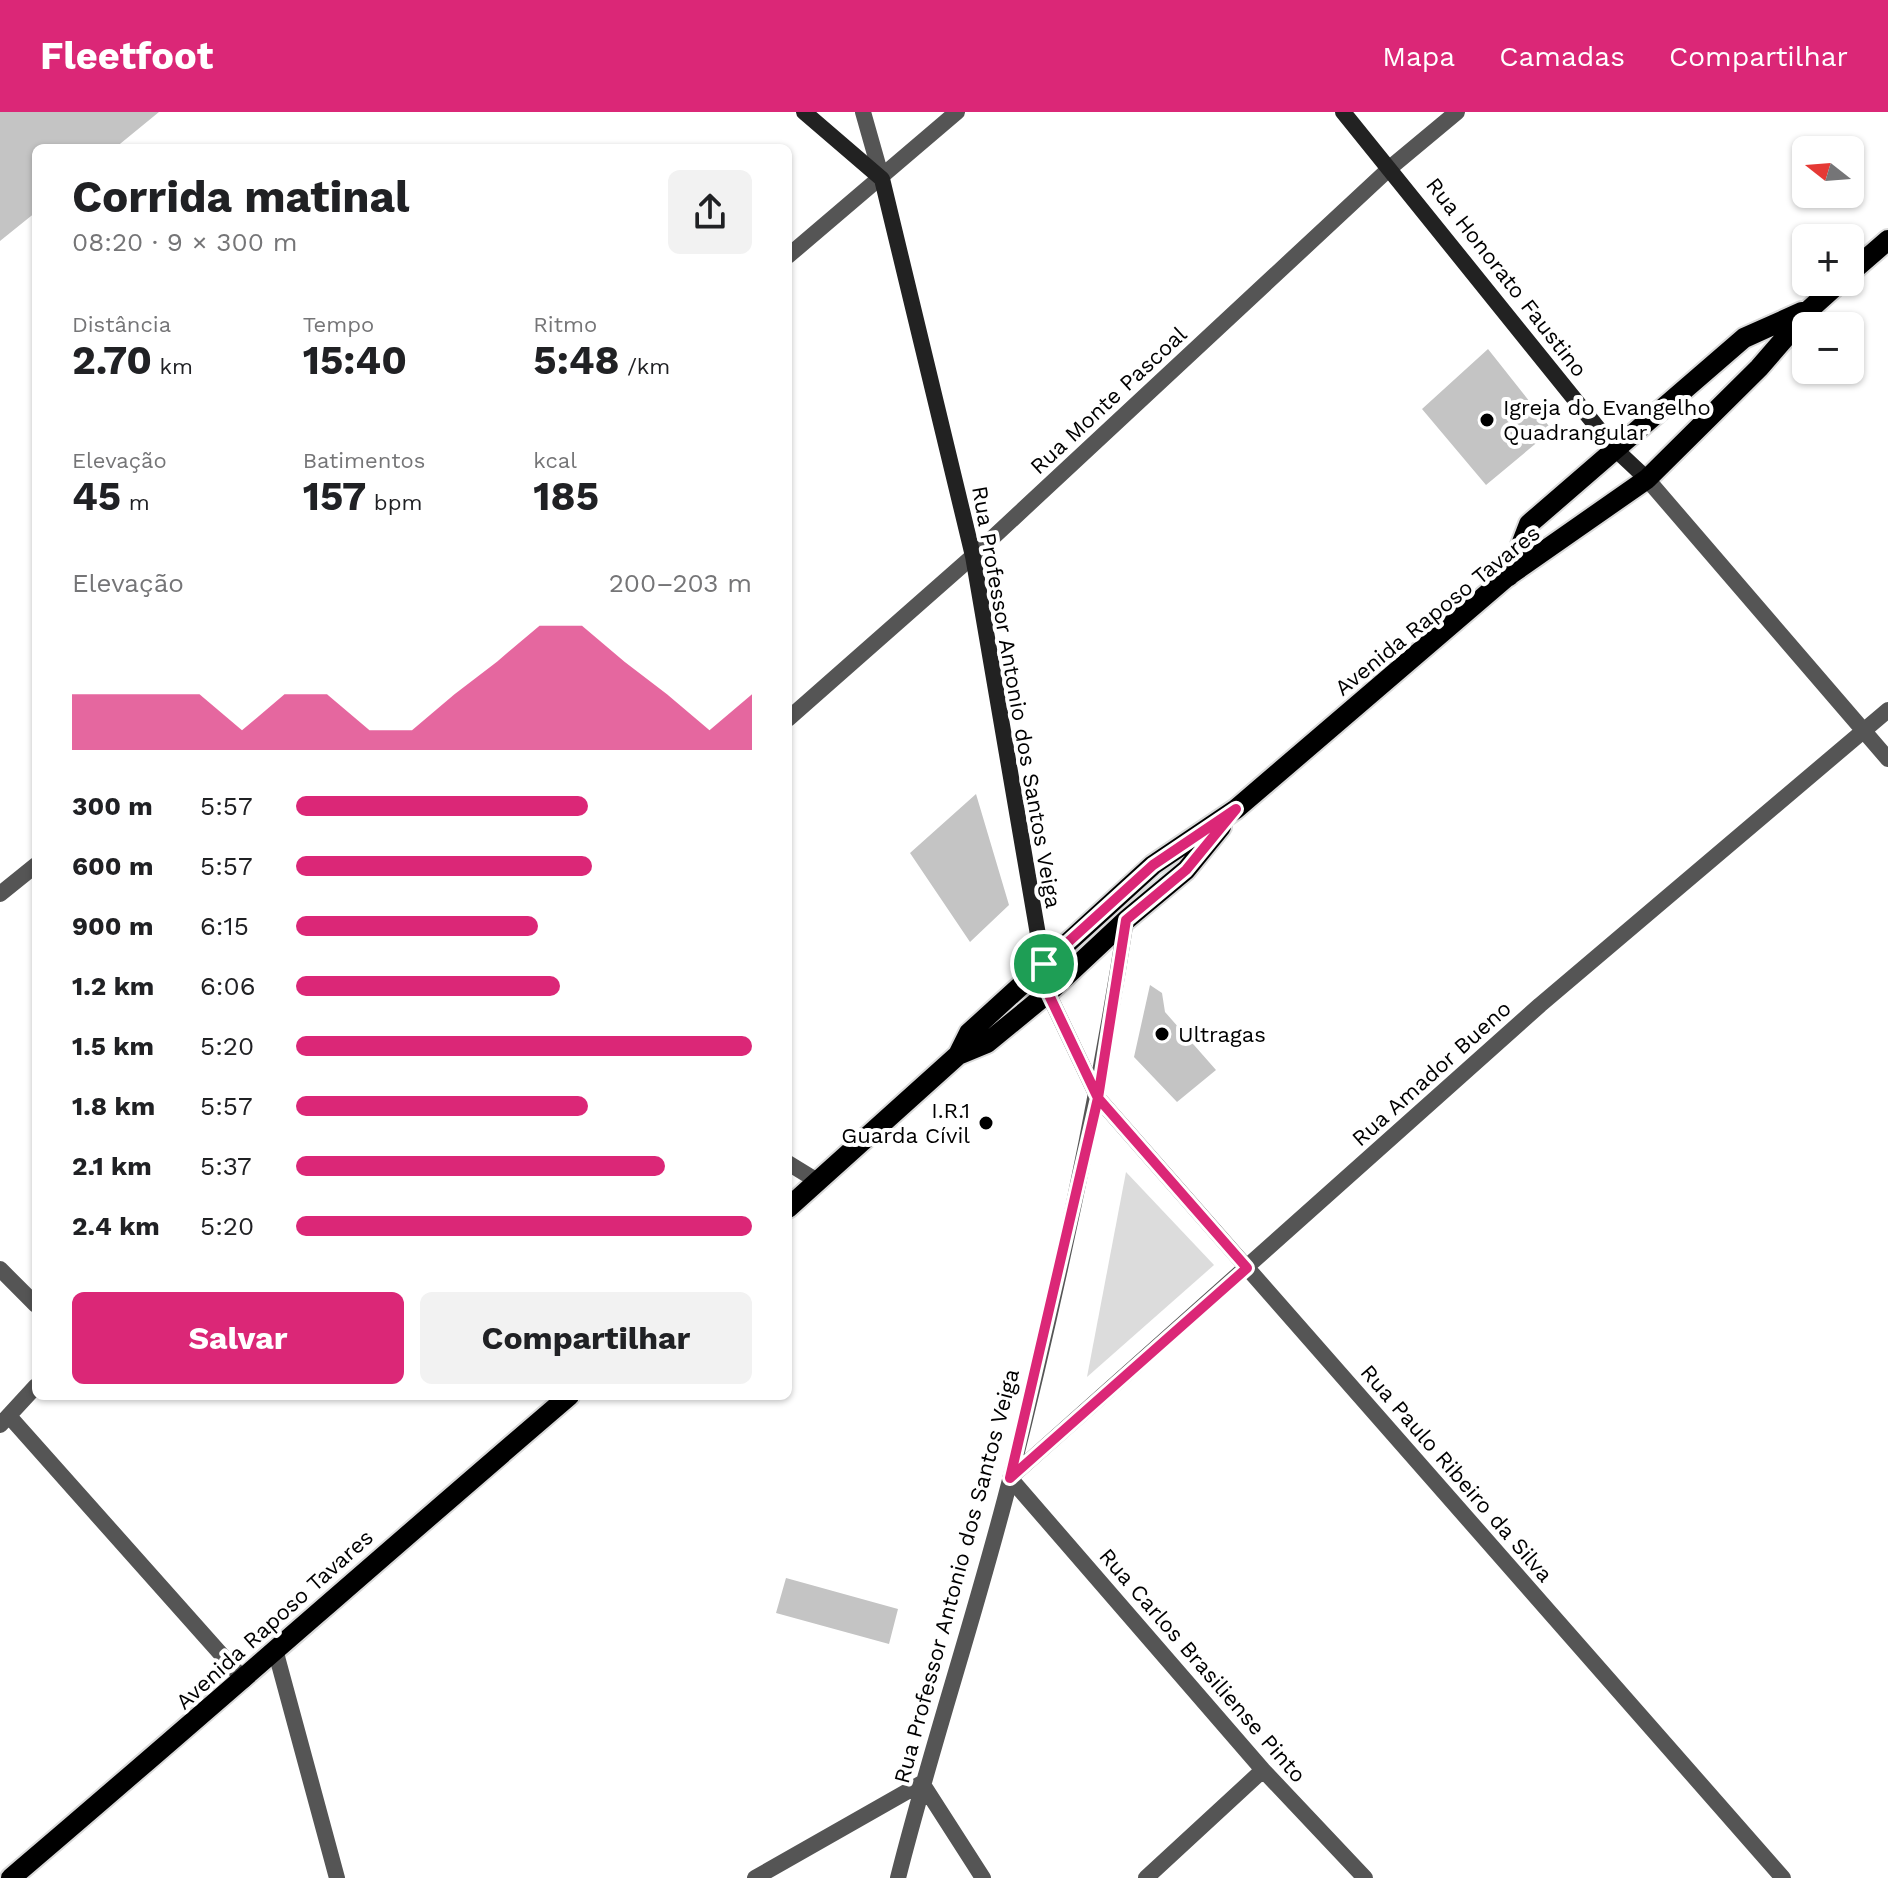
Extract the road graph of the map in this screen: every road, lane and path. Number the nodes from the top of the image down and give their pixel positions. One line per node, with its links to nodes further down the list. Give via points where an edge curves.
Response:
1 (804, 112): 7 (street)
2 (863, 112): 7 (street, Rua Professor Antonio dos Santos Veiga)
3 (957, 112): 7 (street)
4 (1343, 112): 6 (street, Rua Honorato Faustino)
5 (1457, 112): 6 (street, Rua Monte Pascoal)
6 (1391, 167): 13 (street, Rua Honorato Faustino); 15 (street, Rua Monte Pascoal)
7 (882, 179): 9 (street); 15 (street, Rua Professor Antonio dos Santos Veiga)
8 (1888, 240): 10 (main road)
9 (792, 253)
10 (1864, 261)
11 (1824, 296): 12 (main road, Avenida Raposo Tavares)
12 (1810, 309): 13 (main road, via 1744,338); 14 (main road, Avenida Raposo Tavares, via 1759,368)
13 (1614, 448): 14 (street, Rua Honorato Faustino); 16 (main road, via 1529,524)
14 (1647, 479): 16 (main road, Avenida Raposo Tavares); 19 (street, Rua Honorato Faustino)
15 (973, 556): 18 (street, Rua Monte Pascoal); 25 (street, Rua Professor Antonio dos Santos Veiga)
16 (1508, 576): 21 (main road, Avenida Raposo Tavares)
17 (1888, 710): 19 (street, Rua Amador Bueno)
18 (792, 715)
19 (1864, 730): 20 (street, Rua Honorato Faustino); 32 (street, Rua Amador Bueno, via 1540,1005)
20 (1888, 759)
21 (1236, 809): 24 (main road, Avenida Raposo Tavares, via 1186,870); 25 (main road, Avenida Raposo Tavares, via 1153,865)
22 (32, 868): 23 (street)
23 (0, 894)
24 (1126, 920): 26 (main road, Avenida Raposo Tavares); 28 (street, Rua Professor Antonio dos Santos Veiga)
25 (1044, 964): 26 (street, Rua Professor Antonio dos Santos Veiga); 27 (main road, Avenida Raposo Tavares, via 969,1033)
26 (1048, 993): 27 (main road, Avenida Raposo Tavares, via 987,1043); 28 (street, Rua Professor Antonio dos Santos Veiga)
27 (958, 1055): 30 (main road, Avenida Raposo Tavares)
28 (1098, 1098): 32 (street, Rua Paulo Ribeiro da Silva); 38 (street, Rua Professor Antonio dos Santos Veiga)
29 (792, 1165): 30 (street)
30 (819, 1182): 31 (main road, Avenida Raposo Tavares)
31 (792, 1205)
32 (1247, 1268): 38 (street, Rua Amador Bueno); 50 (street, Rua Paulo Ribeiro da Silva)
33 (0, 1269): 34 (street)
34 (32, 1301)
35 (32, 1390): 37 (street)
36 (564, 1400): 39 (main road, Avenida Raposo Tavares)
37 (5, 1420): 40 (street)
38 (1010, 1478): 41 (street, Rua Carlos Brasiliense Pinto); 42 (street, Rua Professor Antonio dos Santos Veiga)
39 (276, 1653): 40 (main road, Avenida Raposo Tavares); 44 (street)
40 (244, 1680): 43 (main road, Avenida Raposo Tavares)
41 (1263, 1770): 48 (street); 49 (street, Rua Carlos Brasiliense Pinto)
42 (922, 1783): 45 (street); 46 (street, Rua Professor Antonio dos Santos Veiga); 47 (street)
43 (11, 1878)
44 (337, 1878)
45 (755, 1878)
46 (898, 1878)
47 (983, 1878)
48 (1146, 1878)
49 (1365, 1878)
50 (1783, 1878)

